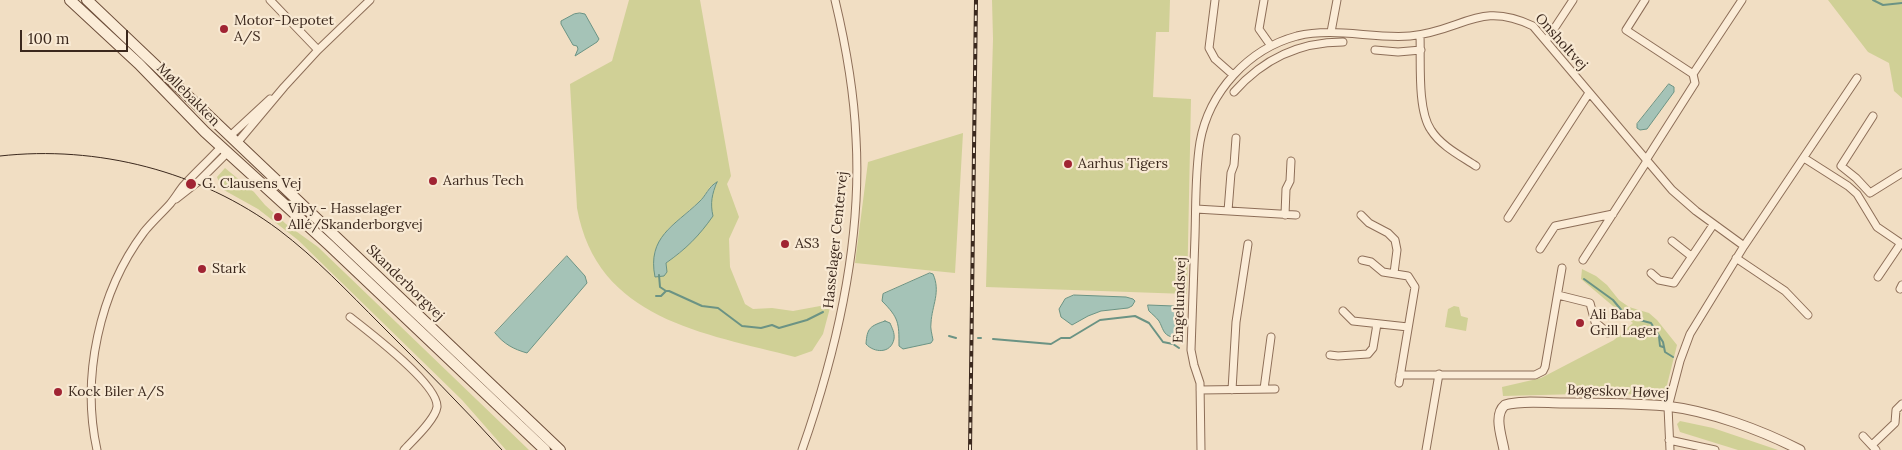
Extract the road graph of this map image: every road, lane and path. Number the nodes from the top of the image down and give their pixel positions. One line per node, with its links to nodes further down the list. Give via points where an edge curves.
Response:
1 (70, 0): 31 (main road, Møllebakken)
2 (87, 0): 30 (main road, Møllebakken)
3 (270, 0): 18 (street)
4 (370, 0): 18 (street)
5 (835, 0): 83 (street, Hasselager Centervej, via 853,97 856,140 854,212 840,319)
6 (1216, 0): 22 (street, via 1209,48 1215,59)
7 (1264, 0): 17 (street, via 1259,29)
8 (1337, 0): 13 (street)
9 (1573, 0): 15 (street)
10 (1645, 0): 23 (street, via 1626,30)
11 (1742, 0): 23 (street)
12 (1454, 22): 14 (street, Engelundsvej); 15 (street, Onsholtvej, via 1479,10 1504,10 1515,13 1533,26)
13 (1331, 32): 14 (street, Engelundsvej); 17 (street, Engelundsvej, via 1297,36)
14 (1420, 35): 20 (street)
15 (1546, 41): 27 (street, Onsholtvej)
16 (1343, 42): 24 (street, via 1298,48 1267,62)
17 (1271, 46): 21 (street, Engelundsvej)
18 (318, 50): 30 (street)
19 (1375, 50): 20 (street)
20 (1420, 50): 35 (street, via 1424,112 1428,126 1442,142)
21 (1242, 66): 22 (street, Engelundsvej); 24 (street)
22 (1232, 74): 39 (street, Engelundsvej, via 1203,130 1198,157)
23 (1693, 74): 33 (street, via 1695,82)
24 (1250, 76): 26 (street)
25 (1856, 78): 32 (street)
26 (1234, 92)
27 (1589, 93): 33 (street, Onsholtvej); 45 (street)
28 (1873, 116): 37 (street, via 1841,166)
29 (1236, 138): 40 (street)
30 (233, 140): 31 (street); 82 (main road, Skanderborgvej)
31 (224, 150): 79 (street, via 183,186 145,232 122,268 96,342 90,403); 81 (main road, Skanderborgvej)
32 (1804, 158): 38 (street); 50 (street)
33 (1646, 160): 41 (street); 46 (street, Onsholtvej, via 1681,199)
34 (1291, 161): 42 (street)
35 (1476, 166)
36 (1902, 173): 37 (street, via 1870,193)
37 (1856, 178): 38 (street)
38 (1848, 186): 49 (street, via 1857,194 1878,227)
39 (1196, 209): 40 (street); 72 (street, Engelundsvej, via 1191,350)
40 (1228, 211): 42 (street)
41 (1614, 214): 51 (street, via 1555,226); 55 (street)
42 (1285, 215): 43 (street)
43 (1296, 215)
44 (1361, 216): 57 (street, via 1395,240)
45 (1508, 218)
46 (1714, 225): 50 (street, Onsholtvej); 52 (street)
47 (1672, 241): 52 (street)
48 (1248, 244): 73 (street, via 1236,322)
49 (1901, 244): 59 (street)
50 (1744, 246): 53 (street)
51 (1540, 249)
52 (1691, 256): 58 (street, via 1674,283 1659,280)
53 (1736, 258): 62 (street, via 1785,291); 75 (street, via 1690,334)
54 (1362, 260): 57 (street, via 1372,262 1383,272)
55 (1583, 260)
56 (1562, 268): 60 (street)
57 (1394, 273): 65 (street, via 1408,276 1415,287)
58 (1651, 274)
59 (1878, 277)
60 (1558, 295): 66 (street, via 1590,303 1594,322); 69 (street, via 1543,372 1535,375)
61 (1343, 311): 64 (street, via 1353,321)
62 (1808, 315)
63 (350, 317): 80 (street, via 397,355 434,394 437,404 435,415)
64 (1377, 324): 65 (street); 68 (street, via 1373,348 1368,354)
65 (1408, 327): 69 (street, via 1399,379)
66 (1608, 333)
67 (1271, 336): 70 (street)
68 (1330, 355)
69 (1439, 374): 85 (street)
70 (1264, 389): 71 (street); 73 (street)
71 (1275, 389)
72 (1200, 390): 73 (street); 84 (street, Engelundsvej)
73 (1232, 390)
74 (1902, 404): 78 (street, via 1896,410 1895,423)
75 (1668, 407): 77 (street); 86 (street, Bøgeskov Høvej, via 1509,404 1502,408 1499,417); 89 (street, Bøgeskov Høvej, via 1728,421)
76 (1864, 436): 78 (street)
77 (1669, 440): 87 (street); 88 (street)
78 (1874, 448)
79 (97, 450)
80 (404, 450)
81 (545, 450)
82 (560, 450)
83 (802, 450)
84 (1200, 450)
85 (1426, 450)
86 (1504, 450)
87 (1670, 450)
88 (1715, 450)
89 (1800, 450)

